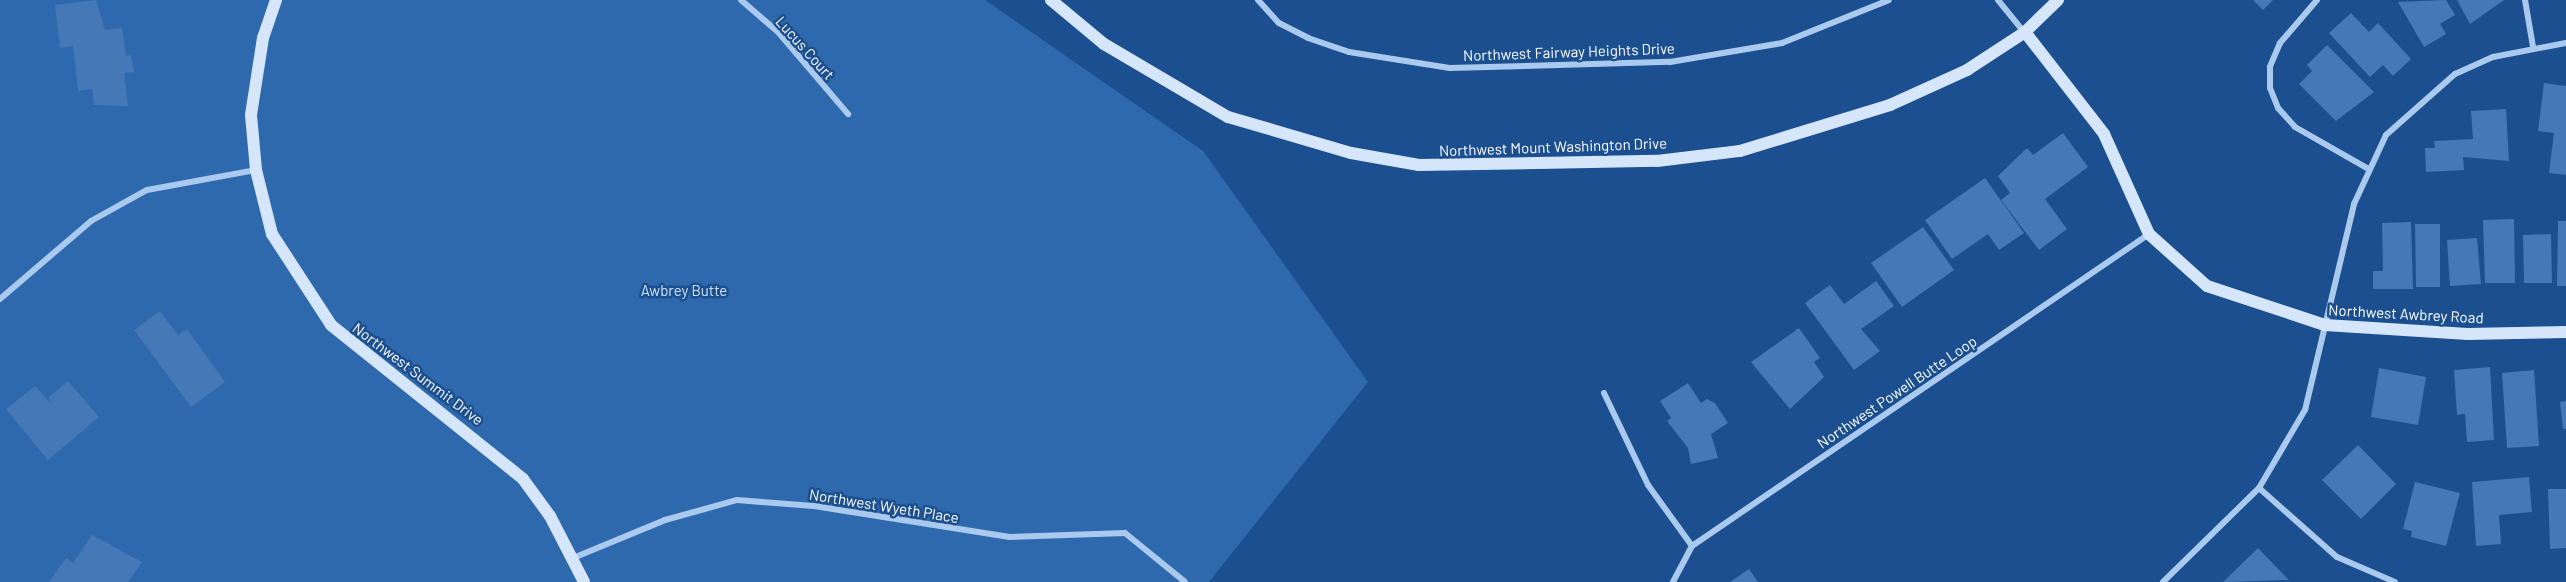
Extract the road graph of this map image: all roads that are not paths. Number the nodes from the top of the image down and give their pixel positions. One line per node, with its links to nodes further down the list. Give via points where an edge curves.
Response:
1 (276, 0): 15 (street, Northwest Summit Drive, via 255,75)
2 (741, 0): 13 (street, Lucus Court, via 778,32)
3 (1051, 0): 10 (street, Northwest Mount Washington Drive, via 1104,44 1228,117 1298,139 1419,165 1657,161 1740,151 1890,105 1966,70)
4 (1258, 0): 5 (street, Northwest Fairway Heights Drive, via 1279,22 1308,38 1349,52 1450,68 1670,62 1782,43)
5 (1889, 0)
6 (1998, 0): 10 (street)
7 (2058, 0): 10 (street, Northwest Mount Washington Drive)
8 (2317, 0): 14 (street, via 2280,43 2270,67 2270,88 2278,108 2295,127)
9 (2525, 0): 12 (street)
10 (2025, 32): 16 (street, Northwest Awbrey Road, via 2104,134)
11 (2566, 43): 12 (street)
12 (2533, 47): 14 (street, via 2493,57 2432,91 2386,135)
13 (848, 114)
14 (2367, 168): 18 (street)
15 (256, 170): 17 (street, via 147,190 91,221); 23 (street, Northwest Summit Drive, via 272,234 331,325 523,479)
16 (2149, 234): 18 (street, Northwest Awbrey Road, via 2206,286); 22 (street, Northwest Powell Butte Loop)
17 (0, 299)
18 (2325, 325): 19 (street, Northwest Awbrey Road, via 2468,334); 21 (street, via 2305,410)
19 (2566, 332)
20 (1604, 393): 22 (street, via 1648,485)
21 (2259, 488): 27 (street); 28 (street, via 2337,557)
22 (1692, 546): 26 (street, Northwest Powell Butte Loop)
23 (573, 558): 24 (street, Northwest Summit Drive); 25 (street, Northwest Wyeth Place, via 665,520 737,500 814,506 1010,537 1125,533)
24 (584, 582)
25 (1185, 582)
26 (1673, 582)
27 (2163, 582)
28 (2395, 582)

